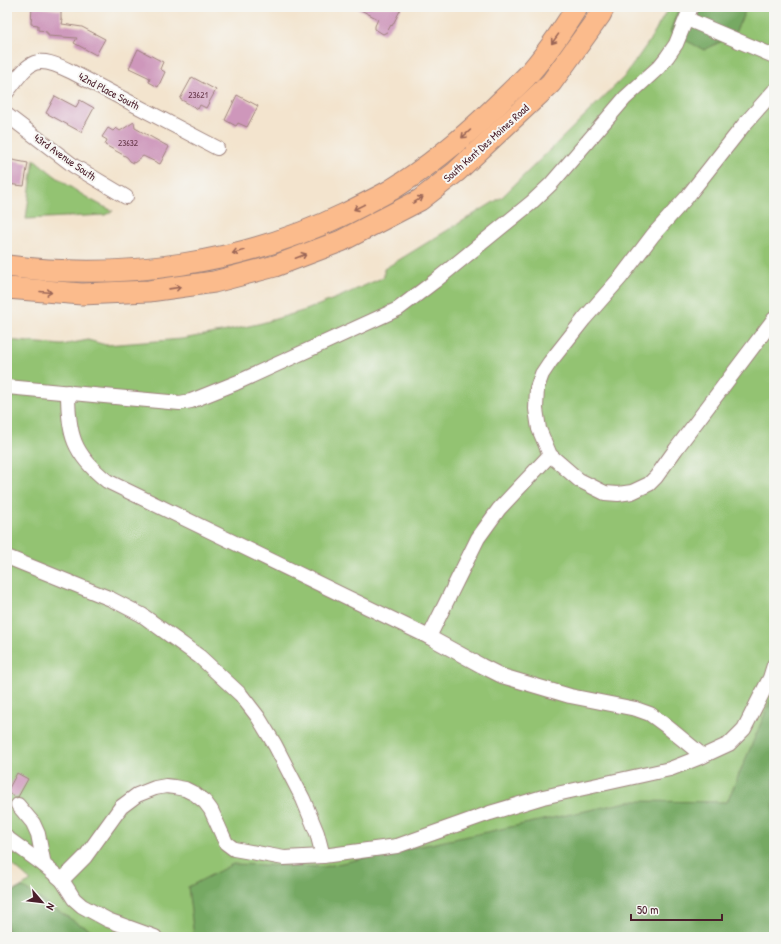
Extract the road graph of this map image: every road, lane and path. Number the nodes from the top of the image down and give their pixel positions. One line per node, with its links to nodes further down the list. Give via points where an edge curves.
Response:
1 (577, 7): 10 (highway, South Kent Des Moines Road, one-way to 10, via 527,76 464,136 392,189 335,219 264,246 169,267 95,272)
2 (604, 7): 11 (highway, South Kent Des Moines Road, one-way to 2, via 82,294 149,292 207,283 275,266 347,238 420,200 456,172 551,83)
3 (689, 13): 4 (street); 14 (street, via 676,44 667,57 613,112 551,184 398,310 191,401 180,403)
4 (774, 56)
5 (774, 91): 15 (street, via 584,319 542,374 537,388 536,409 539,429)
6 (7, 92): 8 (street, 42nd Place South, via 28,67 40,61 48,62)
7 (7, 115): 9 (street, 43rd Avenue South, via 74,166)
8 (217, 148)
9 (126, 197)
10 (7, 266)
11 (7, 288)
12 (774, 319): 15 (street, via 649,484 632,492 605,493 579,480)
13 (7, 386): 14 (street)
14 (68, 392): 17 (street, via 68,417 80,454 107,480)
15 (550, 455): 17 (street, via 499,510 478,538)
16 (7, 557): 22 (street, via 111,599 142,616 200,657 241,695 276,745 303,799 317,833)
17 (429, 637): 19 (street, via 502,676 570,696 650,714)
18 (774, 665): 19 (street, via 744,729 729,744)
19 (703, 756): 22 (street, via 670,769 543,797 397,846)
20 (18, 806): 23 (street, via 33,823 38,834)
21 (7, 838): 23 (street)
22 (322, 856): 24 (street, via 284,858 234,849 226,843 205,802 185,789 166,786 146,791 126,803 85,857)
23 (44, 865): 24 (street)
24 (62, 880): 25 (street, via 74,899 82,906 108,920)
25 (155, 937)

